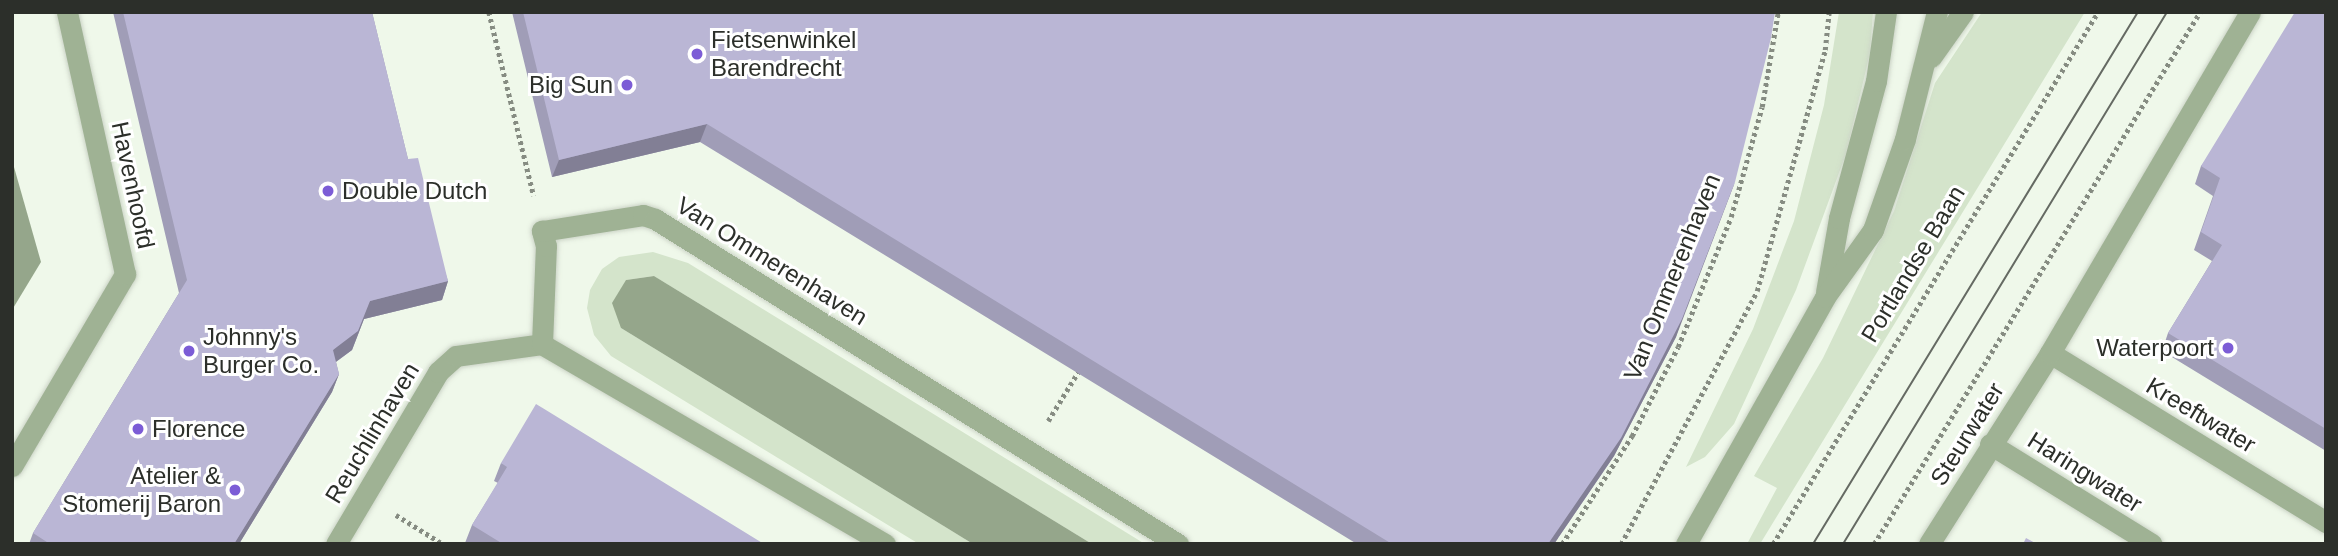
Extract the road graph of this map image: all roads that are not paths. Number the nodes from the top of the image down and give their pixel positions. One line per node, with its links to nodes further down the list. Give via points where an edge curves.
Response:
1 (66, 12): 11 (street, Havenhoofd, via 125,274)
2 (1886, 12): 7 (street, via 1876,81 1839,218)
3 (1937, 12): 6 (street)
4 (1963, 12): 6 (street)
5 (2250, 12): 9 (street, Steurwater)
6 (1927, 61): 7 (street, via 1872,230)
7 (1825, 297): 16 (street)
8 (542, 344): 13 (street, Reuchlinhaven, via 456,356 448,362); 14 (street); 15 (street, Van Ommerenhaven, via 546,246 542,231 643,215)
9 (2050, 354): 10 (street, Steurwater); 12 (street, Kreeftwater)
10 (1990, 444): 17 (street, Steurwater); 18 (street, Haringwater)
11 (12, 466)
12 (2326, 522)
13 (335, 544)
14 (886, 544)
15 (1178, 544)
16 (1686, 544)
17 (1929, 544)
18 (2152, 544)

